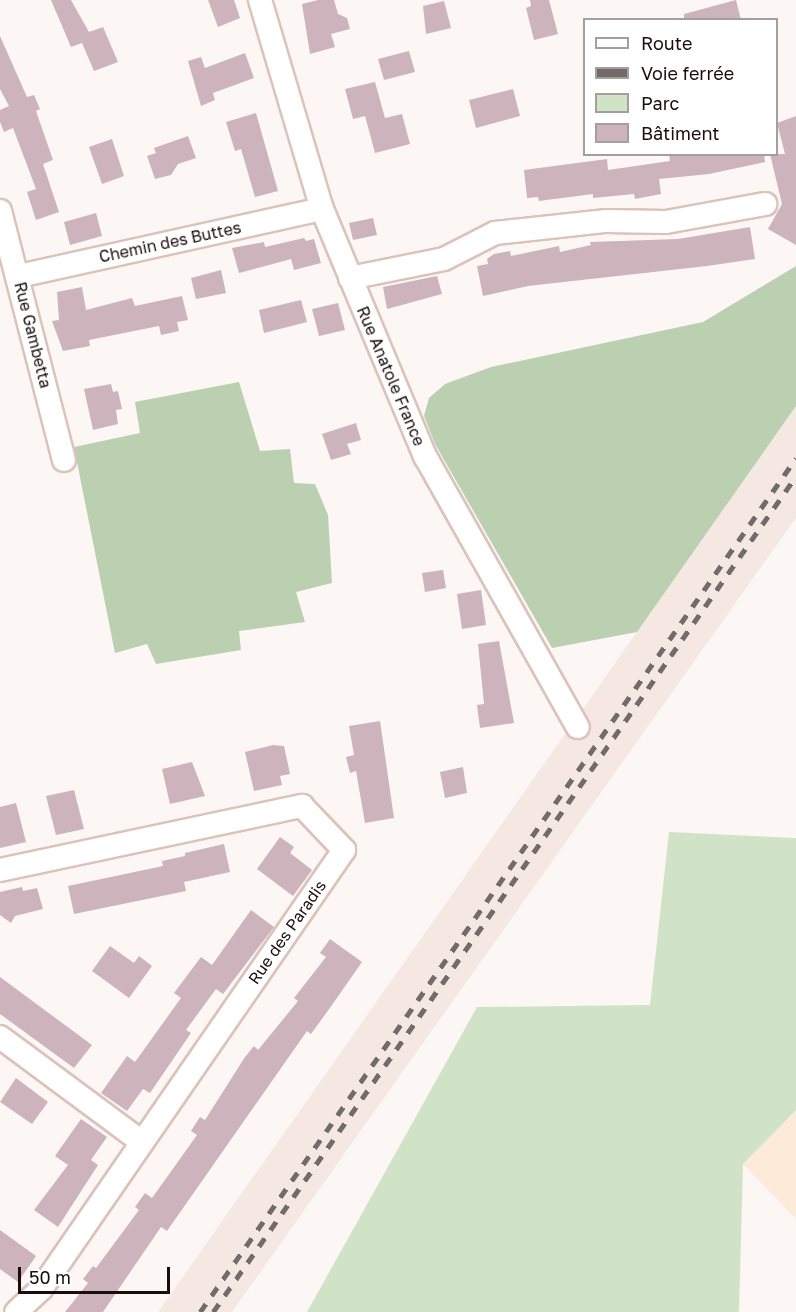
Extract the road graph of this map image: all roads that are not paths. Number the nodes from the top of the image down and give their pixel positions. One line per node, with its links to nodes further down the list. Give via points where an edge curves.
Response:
1 (260, 0): 3 (street, Rue Anatole France)
2 (765, 204): 6 (street, via 666,222 606,221 495,233 444,258)
3 (322, 209): 5 (street, Chemin des Buttes); 6 (street, Rue Anatole France)
4 (0, 211): 5 (street, Rue Gambetta)
5 (19, 276): 7 (street, Rue Gambetta)
6 (350, 278): 8 (street, Rue Anatole France, via 425,456)
7 (64, 460)
8 (578, 727)
9 (0, 870): 11 (street, Rue des Paradis, via 302,807 344,850)
10 (0, 1037): 11 (street)
11 (142, 1142): 12 (street, Rue des Paradis, via 41,1289)
12 (16, 1312)

